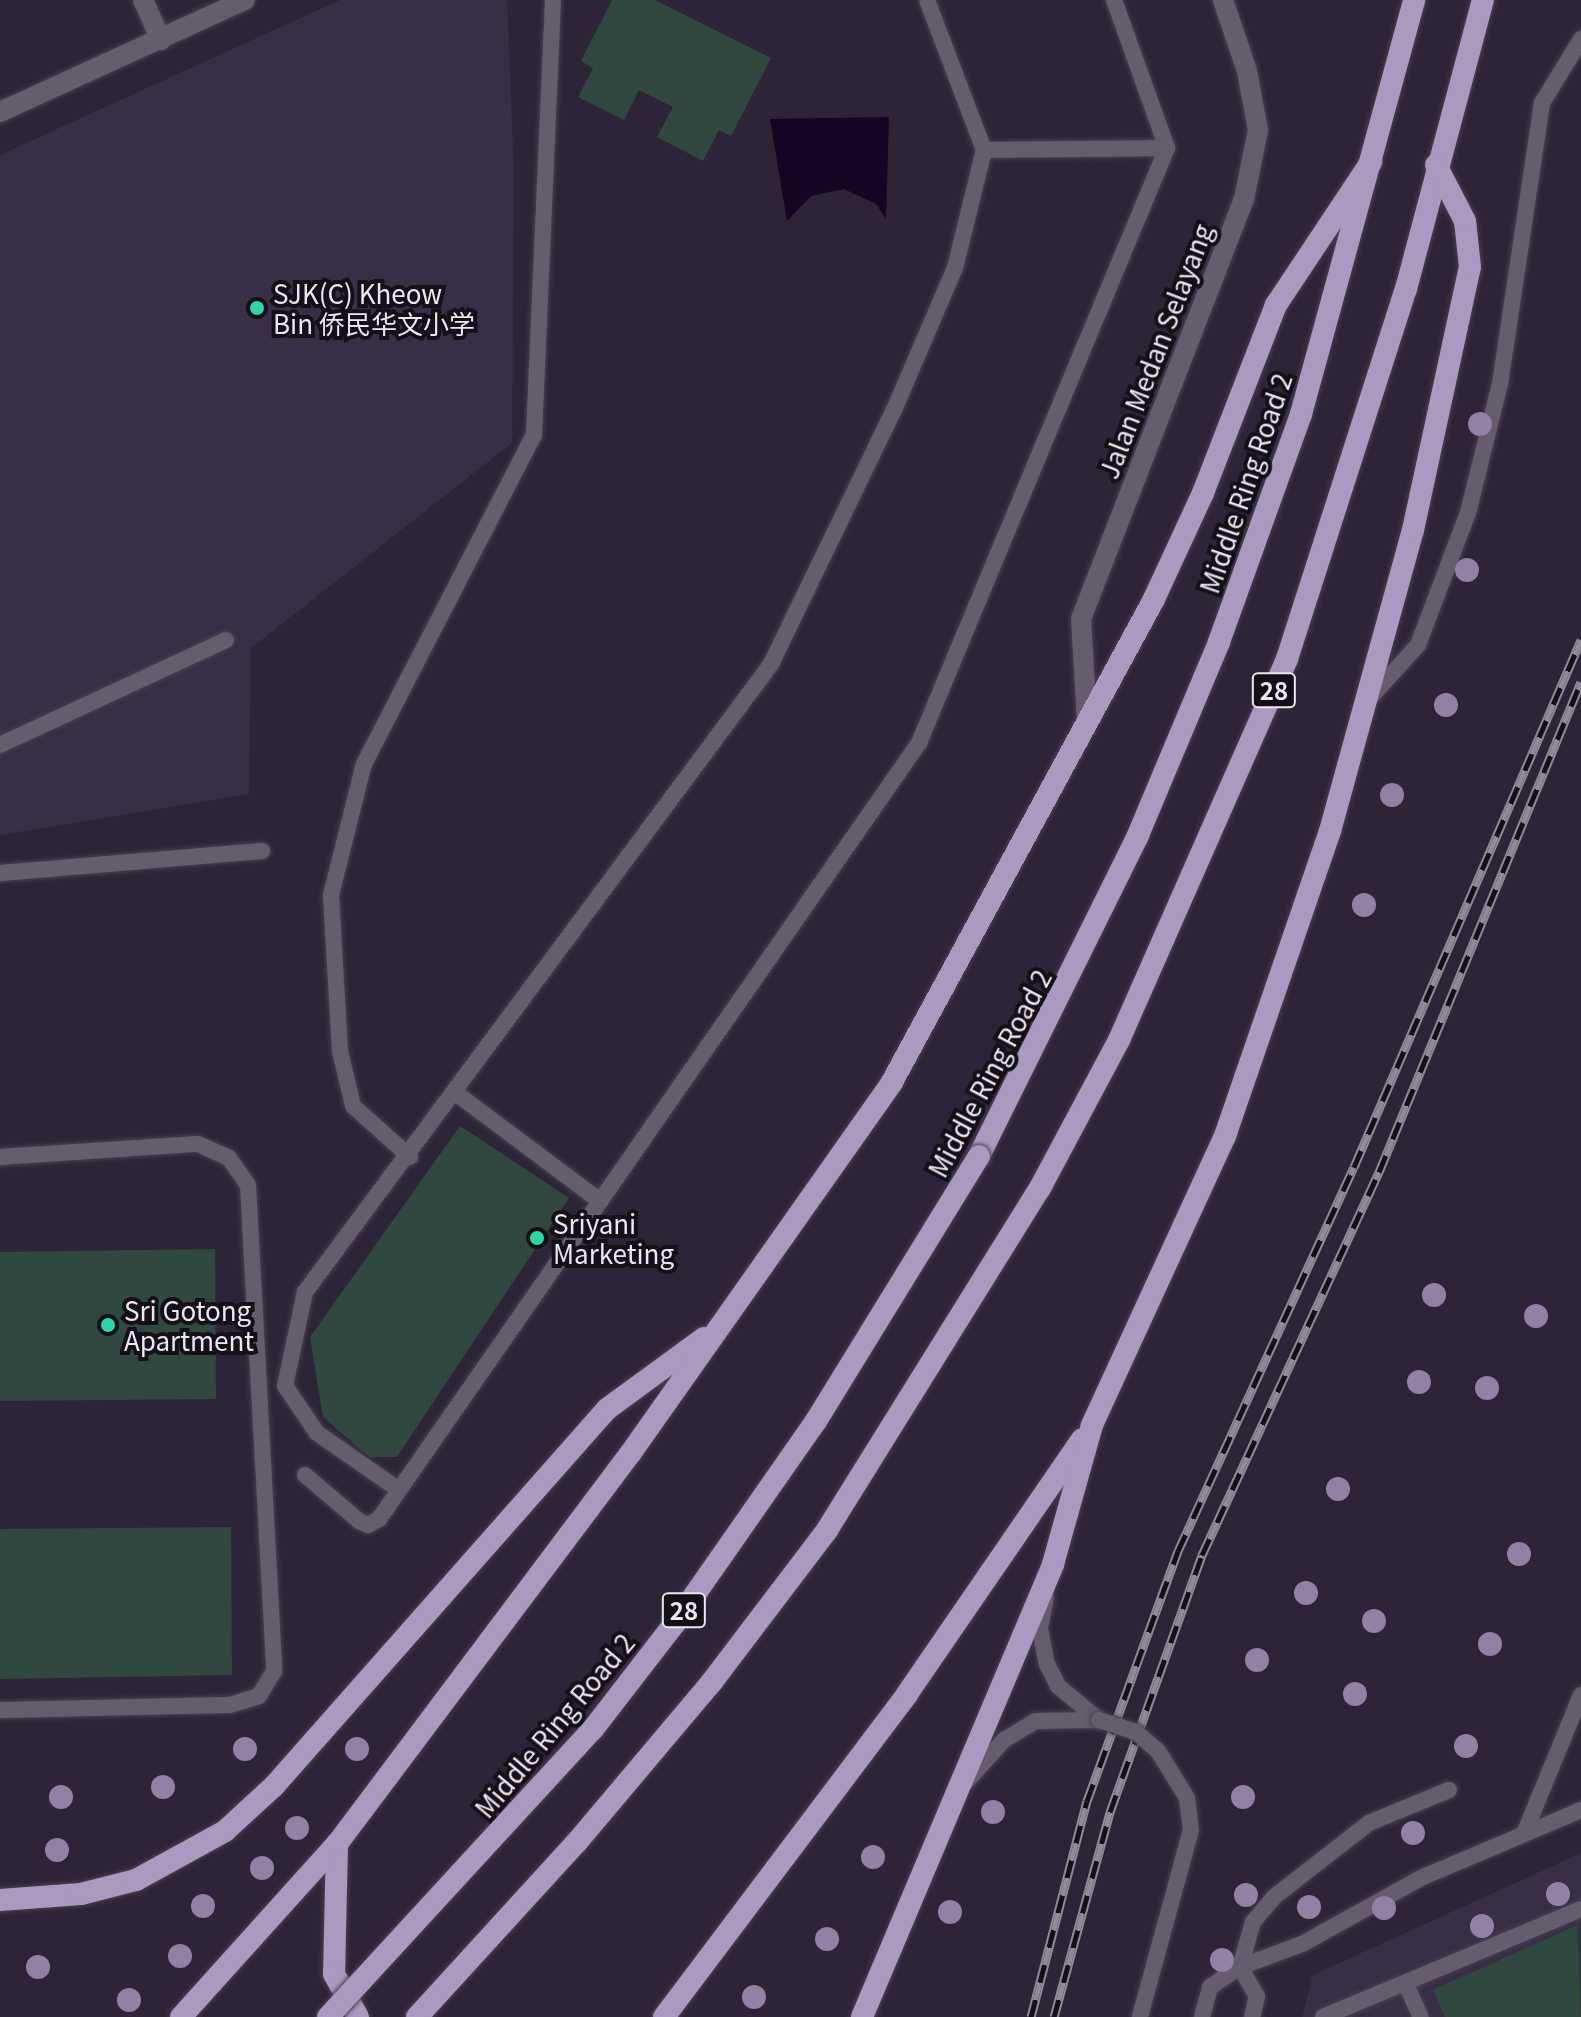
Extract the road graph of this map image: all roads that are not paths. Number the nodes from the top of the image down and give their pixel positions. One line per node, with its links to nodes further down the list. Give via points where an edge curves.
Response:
1 (143, 0): 10 (street)
2 (245, 0): 10 (street)
3 (553, 0): 24 (lane, via 534,435 364,764 331,895 340,1051 353,1106)
4 (927, 0): 13 (lane)
5 (1114, 0): 12 (lane)
6 (1223, 0): 18 (street, Jalan Medan Selayang, via 1247,71 1258,130 1244,199 1081,619)
7 (1414, 0): 14 (highway, Middle Ring Road 2 / 28)
8 (1483, 0): 15 (highway, 28)
9 (1581, 39): 17 (lane, via 1542,103 1500,384 1468,513 1418,645)
10 (161, 40): 11 (street)
11 (0, 112)
12 (1167, 148): 13 (lane); 25 (lane, via 919,743)
13 (984, 150): 22 (lane, via 955,268 771,664)
14 (1371, 162): 18 (highway, via 1276,305 1203,493); 44 (highway, Middle Ring Road 2 / 28, bridge, via 1301,414 1219,642 1138,835 979,1156 816,1421 675,1623 593,1729)
15 (1436, 165): 17 (highway, via 1465,221 1470,267 1413,530); 46 (highway, 28, via 1388,350 1287,659 1192,885 1040,1188 827,1530 588,1830)
16 (226, 640): 19 (lane)
17 (1365, 703): 27 (highway, via 1330,831 1225,1136)
18 (1087, 722): 26 (highway, via 892,1082)
19 (0, 745)
20 (262, 851): 21 (lane)
21 (0, 873)
22 (457, 1094): 24 (lane); 25 (lane)
23 (0, 1157): 32 (lane, via 198,1144 229,1158 248,1185 274,1671 259,1696 229,1705)
24 (410, 1157): 29 (lane, via 305,1292 285,1386 317,1433)
25 (600, 1201): 29 (lane)
26 (718, 1328): 38 (highway); 39 (highway, via 607,1409 274,1786 225,1831 136,1880 81,1894)
27 (1092, 1425): 30 (highway); 47 (highway, via 898,1707)
28 (305, 1475): 29 (lane, via 368,1525)
29 (399, 1490)
30 (1053, 1564): 33 (lane, via 1040,1629 1047,1664 1058,1686); 35 (highway)
31 (1581, 1695): 37 (lane)
32 (1, 1710)
33 (1099, 1720): 35 (lane, via 1036,1721 1004,1740); 49 (lane, bridge, via 1136,1732 1158,1751 1187,1798 1191,1830)
34 (1449, 1790): 41 (lane, via 1369,1823 1274,1897 1253,1922)
35 (952, 1797): 48 (highway)
36 (1581, 1810): 37 (lane)
37 (1524, 1834): 41 (lane, via 1423,1877 1302,1944)
38 (337, 1844): 43 (highway); 45 (highway, via 334,1974)
39 (0, 1900)
40 (1581, 1909): 42 (lane)
41 (1240, 1967): 50 (lane, via 1210,1987); 51 (lane, via 1257,1996)
42 (1406, 1984): 52 (lane); 53 (lane)
43 (181, 2017)
44 (328, 2017)
45 (358, 2017)
46 (417, 2017)
47 (664, 2017)
48 (862, 2017)
49 (1140, 2017)
50 (1202, 2017)
51 (1252, 2017)
52 (1323, 2017)
53 (1421, 2017)

